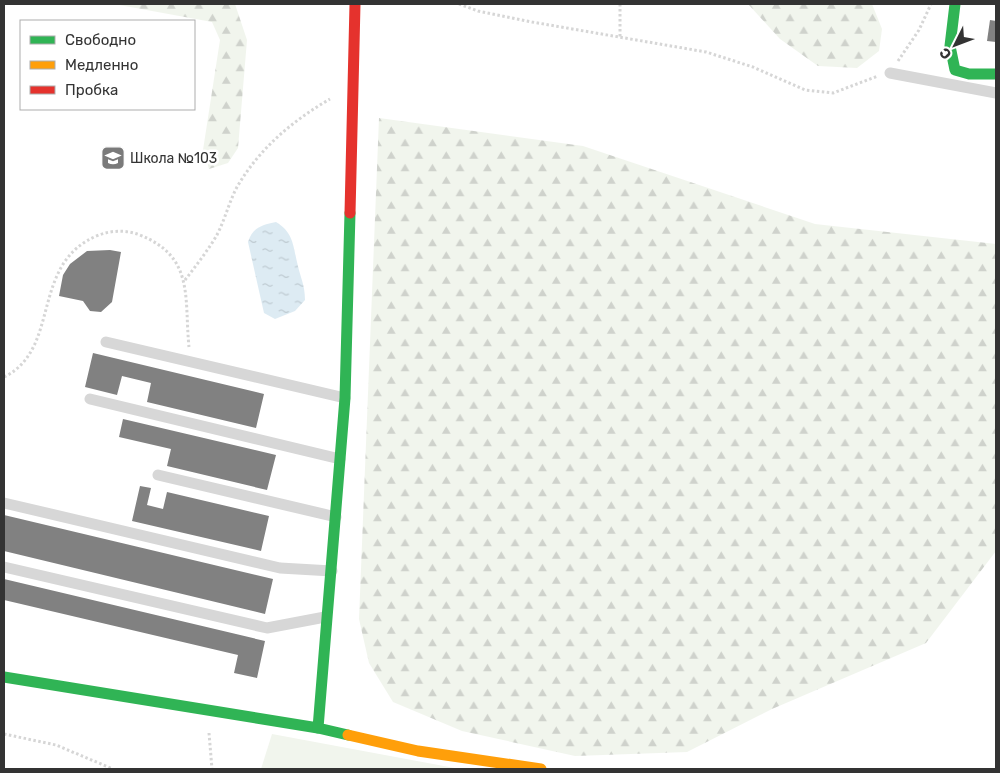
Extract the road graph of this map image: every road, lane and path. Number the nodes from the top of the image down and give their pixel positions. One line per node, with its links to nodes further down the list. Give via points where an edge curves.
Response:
1 (355, 4): 8 (street)
2 (459, 4): 5 (path, via 478,11)
3 (620, 4): 5 (path)
4 (956, 4): 7 (street, via 949,49 951,62 956,70 969,74)
5 (620, 37): 9 (path, via 706,52 753,67 805,90)
6 (890, 73): 10 (lane)
7 (996, 74)
8 (354, 86): 11 (path, via 305,114 257,157 237,188 215,239); 15 (street)
9 (833, 93)
10 (996, 93)
11 (185, 280): 13 (path); 14 (path, via 173,258 156,242 133,232 109,231 90,239 72,252 58,271 33,347 26,360)
12 (106, 342): 13 (lane)
13 (191, 362): 15 (lane)
14 (4, 377)
15 (345, 398): 17 (street)
16 (90, 399): 17 (lane)
17 (340, 459): 20 (street)
18 (158, 475): 20 (lane)
19 (4, 503): 22 (lane, via 280,568)
20 (336, 517): 22 (street)
21 (4, 567): 23 (lane, via 267,628)
22 (332, 571): 23 (street)
23 (325, 618): 26 (street)
24 (4, 677): 25 (street)
25 (208, 710): 26 (street); 29 (path)
26 (318, 728): 30 (street, via 418,751)
27 (4, 734): 28 (path, via 56,745)
28 (113, 769)
29 (212, 769)
30 (541, 769)

